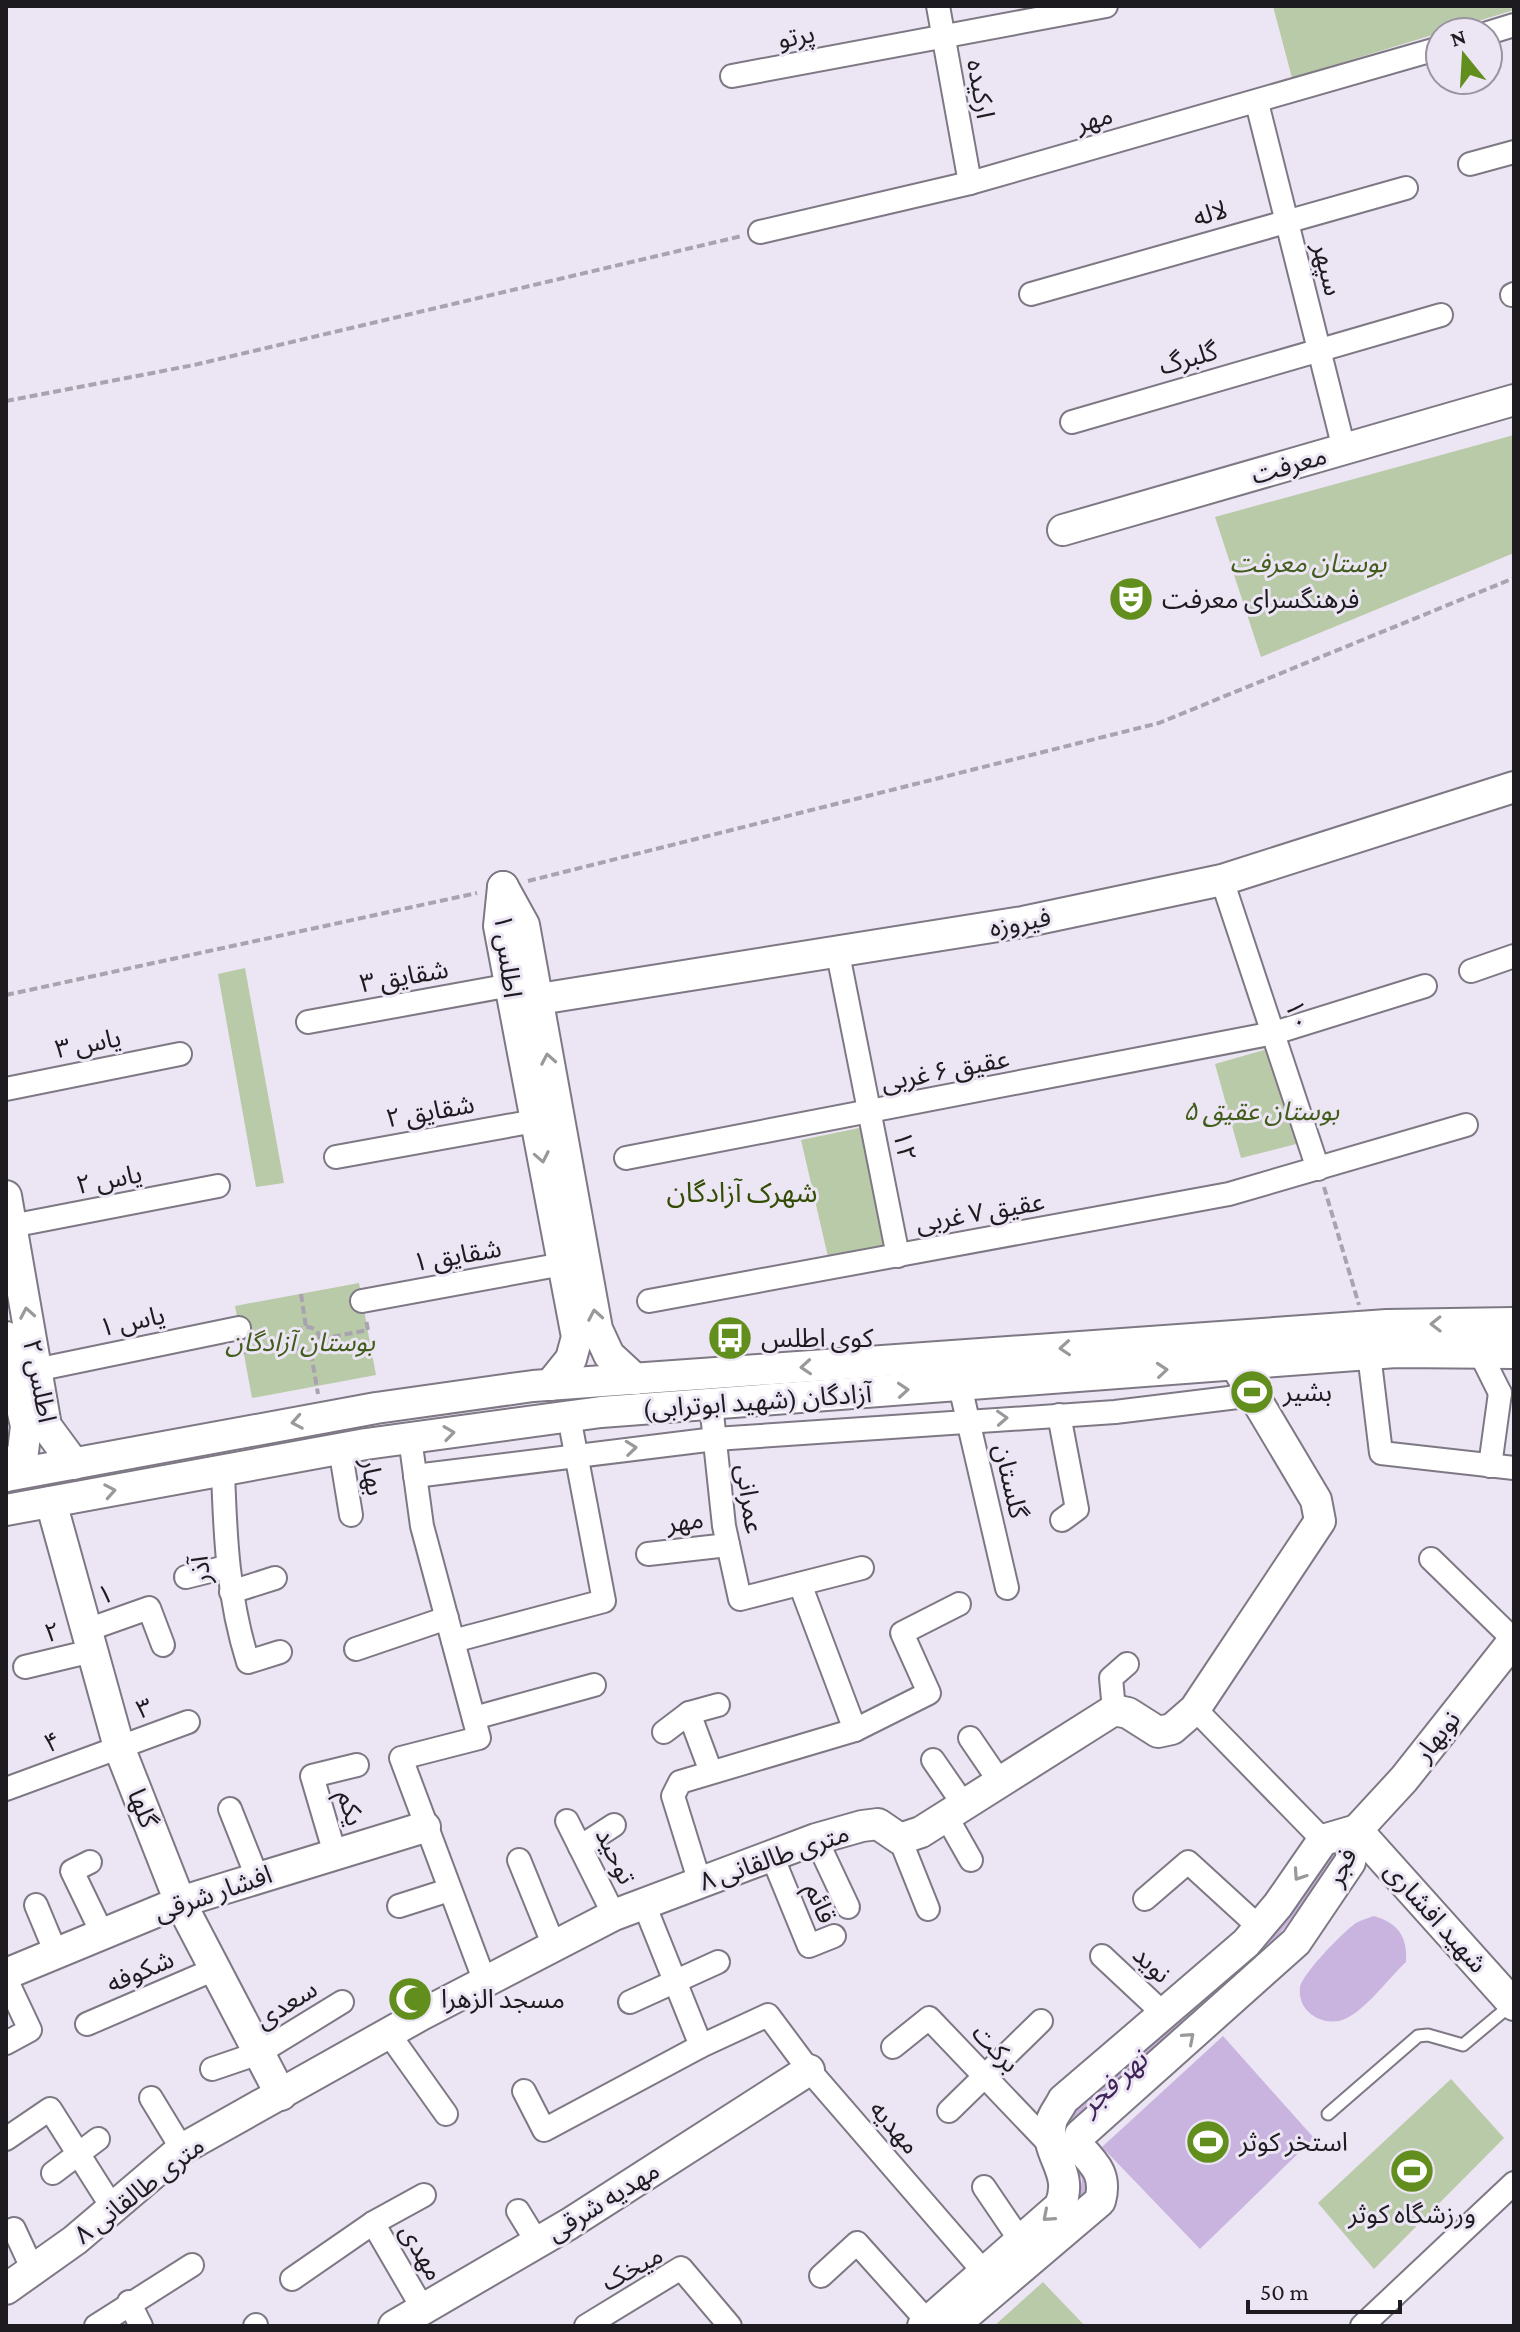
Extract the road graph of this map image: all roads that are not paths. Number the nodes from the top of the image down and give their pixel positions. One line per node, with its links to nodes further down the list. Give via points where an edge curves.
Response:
1 (938, 6): 3 (street, ارکیده)
2 (1106, 6): 3 (street, پرتو)
3 (943, 36): 5 (street, پرتو); 9 (street, ارکیده)
4 (1424, 53): 6 (street, مهر)
5 (732, 76)
6 (1257, 103): 9 (street, مهر); 11 (street, سپهر)
7 (1514, 152): 8 (street)
8 (1470, 164)
9 (970, 183): 12 (street, مهر)
10 (1406, 188): 11 (street, لاله)
11 (1287, 220): 13 (street, لاله); 15 (street, سپهر)
12 (760, 232)
13 (1031, 294)
14 (1441, 315): 15 (street, گلبرگ)
15 (1319, 349): 17 (street, گلبرگ); 18 (street, سپهر)
16 (1514, 400): 18 (street, معرفت)
17 (1072, 422)
18 (1344, 449): 19 (street, معرفت)
19 (1063, 530)
20 (1514, 787): 21 (street, فیروزه)
21 (1222, 880): 22 (street, فیروزه); 28 (street, ۱۰)
22 (838, 954): 26 (street, فیروزه); 31 (street, ۱۲)
23 (1514, 956): 24 (street)
24 (1471, 971)
25 (1425, 986): 28 (street, عقیق ۶ غربی)
26 (521, 996): 27 (street, شقایق ۳); 32 (street, اطلس ۱); 52 (street, اطلس ۱, one-way to 26, via 609,1355 597,1329)
27 (308, 1022)
28 (1274, 1033): 31 (street, عقیق ۶ غربی); 36 (street, ۱۰)
29 (180, 1054): 30 (street, یاس ۳)
30 (6, 1089)
31 (870, 1113): 35 (street, عقیق ۶ غربی); 40 (street, ۱۲)
32 (535, 1121): 34 (street, شقایق ۲); 41 (street, اطلس ۱, one-way to 41)
33 (1466, 1125): 36 (street, عقیق ۷ غربی)
34 (336, 1157)
35 (626, 1158)
36 (1318, 1169): 40 (street, عقیق ۷ غربی, via 1229,1194)
37 (218, 1186): 39 (street, یاس ۲)
38 (6, 1196): 39 (street, اطلس ۲)
39 (9, 1227): 51 (street, اطلس ۲, one-way to 39)
40 (898, 1256): 43 (street, عقیق ۷ غربی)
41 (563, 1264): 42 (street, شقایق ۱); 53 (street, اطلس ۱, via 577,1337 571,1359)
42 (362, 1301)
43 (649, 1301)
44 (1514, 1323): 47 (street, آزادگان (شهید ابوترابی), one-way to 47)
45 (239, 1328): 51 (street, یاس ۱)
46 (6, 1337): 51 (street, اطلس ۲)
47 (1367, 1340): 48 (street, آزادگان (شهید ابوترابی)); 50 (street, آزادگان (شهید ابوترابی)); 52 (street, آزادگان (شهید ابوترابی), one-way to 52); 67 (street, via 1381,1453)
48 (1480, 1353): 49 (street, آزادگان (شهید ابوترابی)); 55 (street)
49 (1514, 1353)
50 (1235, 1364): 54 (street, آزادگان (شهید ابوترابی), one-way to 50); 56 (street)
51 (18, 1373): 66 (street, اطلس ۲); 70 (street, اطلس ۲, via 26,1426 23,1452)
52 (635, 1379): 53 (street, آزادگان (شهید ابوترابی))
53 (550, 1385): 58 (street, آزادگان (شهید ابوترابی))
54 (960, 1386): 57 (street, آزادگان (شهید ابوترابی), one-way to 54); 61 (street, گلستان)
55 (1507, 1393): 67 (street)
56 (1254, 1395): 59 (street); 98 (street, via 1316,1500 1320,1521)
57 (711, 1404): 60 (street, آزادگان (شهید ابوترابی)); 63 (street, عمرانی)
58 (348, 1413): 64 (street); 66 (street, آزادگان (شهید ابوترابی), one-way to 66)
59 (1059, 1415): 61 (street, one-way to 59); 75 (street, via 1077,1509)
60 (569, 1417): 62 (street, آزادگان (شهید ابوترابی), one-way to 60); 65 (street)
61 (968, 1420): 63 (street); 84 (street, گلستان)
62 (410, 1438): 64 (street, آزادگان (شهید ابوترابی)); 71 (street)
63 (715, 1439): 65 (street, one-way to 63); 76 (street, عمرانی)
64 (347, 1447): 69 (street, آزادگان (شهید ابوترابی)); 74 (street, بهار)
65 (575, 1454): 71 (street); 90 (street, via 604,1601)
66 (74, 1464): 70 (street, آزادگان (شهید ابوترابی))
67 (1490, 1466): 68 (street)
68 (1514, 1468)
69 (223, 1470): 72 (street, آزادگان (شهید ابوترابی), one-way to 69); 79 (street, آذر)
70 (6, 1476)
71 (415, 1476): 87 (street, via 422,1526)
72 (51, 1502): 73 (street, آزادگان (شهید ابوترابی)); 88 (street, گلها)
73 (6, 1510)
74 (351, 1515)
75 (1062, 1520)
76 (728, 1545): 77 (street, مهر); 83 (street, عمرانی, via 740,1599)
77 (648, 1554)
78 (1431, 1559): 89 (street)
79 (226, 1567): 81 (street); 85 (street, آذر)
80 (862, 1568): 83 (street)
81 (186, 1577)
82 (275, 1578): 85 (street)
83 (800, 1584): 103 (street)
84 (1007, 1588)
85 (231, 1592): 93 (street, آذر, via 248,1662)
86 (959, 1604): 103 (street, via 902,1633 929,1693)
87 (447, 1618): 90 (street); 92 (street)
88 (90, 1640): 91 (street, ۱, via 149,1608); 95 (street, ۲); 106 (street, گلها)
89 (1514, 1640): 117 (street, نوبهار)
90 (453, 1641): 101 (street)
91 (163, 1645)
92 (356, 1649)
93 (280, 1652)
94 (1127, 1664): 99 (street, via 1111,1678)
95 (25, 1667)
96 (594, 1685): 101 (street)
97 (718, 1705): 100 (street)
98 (1195, 1709): 99 (street, via 1172,1729 1158,1732); 120 (street)
99 (1114, 1710): 110 (street)
100 (689, 1713): 104 (street); 109 (street)
101 (474, 1718): 116 (street, via 479,1738 401,1758)
102 (188, 1722): 106 (street, ۳)
103 (855, 1730): 109 (street)
104 (664, 1732)
105 (970, 1738): 110 (street)
106 (119, 1747): 111 (street, ۴); 131 (street, گلها)
107 (933, 1760): 113 (street)
108 (357, 1765): 122 (street, یکم, via 312,1776)
109 (711, 1772): 128 (street, via 680,1782 673,1796)
110 (1000, 1782): 113 (street)
111 (6, 1789)
112 (230, 1809): 127 (street)
113 (955, 1811): 119 (street); 125 (street)
114 (567, 1821): 121 (street, توحید)
115 (614, 1825): 121 (street)
116 (425, 1827): 122 (street, افشار شرقی); 129 (street)
117 (1357, 1830): 120 (street, فجر); 151 (street, شهید افشاری); 192 (street, فجر, one-way to 117, via 1100,2201 1104,2186 1099,2167 1079,2147 1080,2135 1296,1942 1350,1862)
118 (816, 1839): 119 (street, ۸ متری طالقانی, via 878,1824); 123 (street, ۸ متری طالقانی); 135 (street)
119 (900, 1839): 136 (street)
120 (1323, 1840): 138 (street, فجر, one-way to 138)
121 (580, 1847): 137 (street, توحید)
122 (335, 1854): 127 (street, افشار شرقی)
123 (772, 1856): 128 (street, ۸ متری طالقانی); 140 (street, قائم, via 809,1946)
124 (519, 1860): 141 (street)
125 (971, 1860)
126 (90, 1862): 139 (street, via 72,1871)
127 (257, 1877): 131 (street, افشار شرقی)
128 (700, 1883): 132 (street, ۸ متری طالقانی)
129 (449, 1890): 134 (street); 147 (street)
130 (1145, 1899): 138 (street, via 1188,1862)
131 (180, 1902): 139 (street, افشار شرقی); 145 (street, گلها)
132 (644, 1904): 137 (street, ۸ متری طالقانی); 148 (street)
133 (36, 1905): 142 (street)
134 (399, 1906)
135 (848, 1907)
136 (928, 1909)
137 (614, 1915): 141 (street, ۸ متری طالقانی)
138 (1259, 1927): 152 (street, فجر)
139 (102, 1933): 142 (street, افشار شرقی)
140 (834, 1936)
141 (554, 1946): 147 (street, ۸ متری طالقانی)
142 (56, 1953): 146 (street, افشار شرقی)
143 (1102, 1956): 152 (street, نوید)
144 (718, 1962): 148 (street)
145 (215, 1969): 154 (street, شکوفه); 159 (street, گلها)
146 (6, 1976): 156 (street, via 30,2030)
147 (485, 1982): 155 (street, ۸ متری طالقانی)
148 (675, 1982): 150 (street); 157 (street)
149 (342, 2002): 159 (street, سعدی)
150 (630, 2002)
151 (1513, 2004): 168 (lane, via 1463,2045 1418,2036)
152 (1164, 2014): 172 (street, فجر, via 1063,2100 1051,2124)
153 (1041, 2021): 162 (street)
154 (87, 2024)
155 (389, 2034): 164 (street, ۸ متری طالقانی); 167 (street)
156 (6, 2043)
157 (701, 2046): 161 (street, مهدیه, via 768,2015); 163 (street, via 544,2130)
158 (893, 2047): 162 (street, برکت, via 929,2018)
159 (259, 2053): 160 (street, سعدی); 164 (street, گلها)
160 (212, 2069)
161 (809, 2070): 183 (street, مهدیه شرقی); 186 (street, مهدیه)
162 (984, 2076): 166 (street); 172 (street, برکت)
163 (524, 2091)
164 (281, 2095): 171 (street, ۸ متری طالقانی)
165 (151, 2098): 171 (street)
166 (949, 2111)
167 (446, 2114)
168 (1328, 2114)
169 (6, 2139): 173 (street, via 50,2109)
170 (98, 2139): 173 (street)
171 (182, 2149): 178 (street, ۸ متری طالقانی)
172 (1054, 2149): 182 (street, فجر, one-way to 182, via 1067,2190 1060,2206)
173 (77, 2151): 174 (street); 178 (street)
174 (53, 2173)
175 (1514, 2183): 198 (street)
176 (984, 2187): 182 (street)
177 (424, 2195): 180 (street)
178 (112, 2207): 185 (street, ۸ متری طالقانی)
179 (518, 2211): 183 (street)
180 (373, 2223): 188 (street); 191 (street, مهدی)
181 (14, 2229): 185 (street)
182 (1020, 2240): 186 (street, فجر)
183 (537, 2242): 191 (street, مهدیه شرقی)
184 (192, 2265): 190 (street)
185 (33, 2270): 189 (street, ۸ متری طالقانی)
186 (984, 2272): 192 (street, فجر)
187 (821, 2276): 192 (street, via 857,2243)
188 (292, 2279)
189 (6, 2289)
190 (129, 2302): 193 (street); 194 (street)
191 (423, 2309): 195 (street, مهدیه شرقی)
192 (934, 2325)
193 (96, 2326)
194 (141, 2326)
195 (394, 2326)
196 (586, 2326): 197 (street, میخک, via 681,2268)
197 (730, 2326)
198 (1362, 2326)

